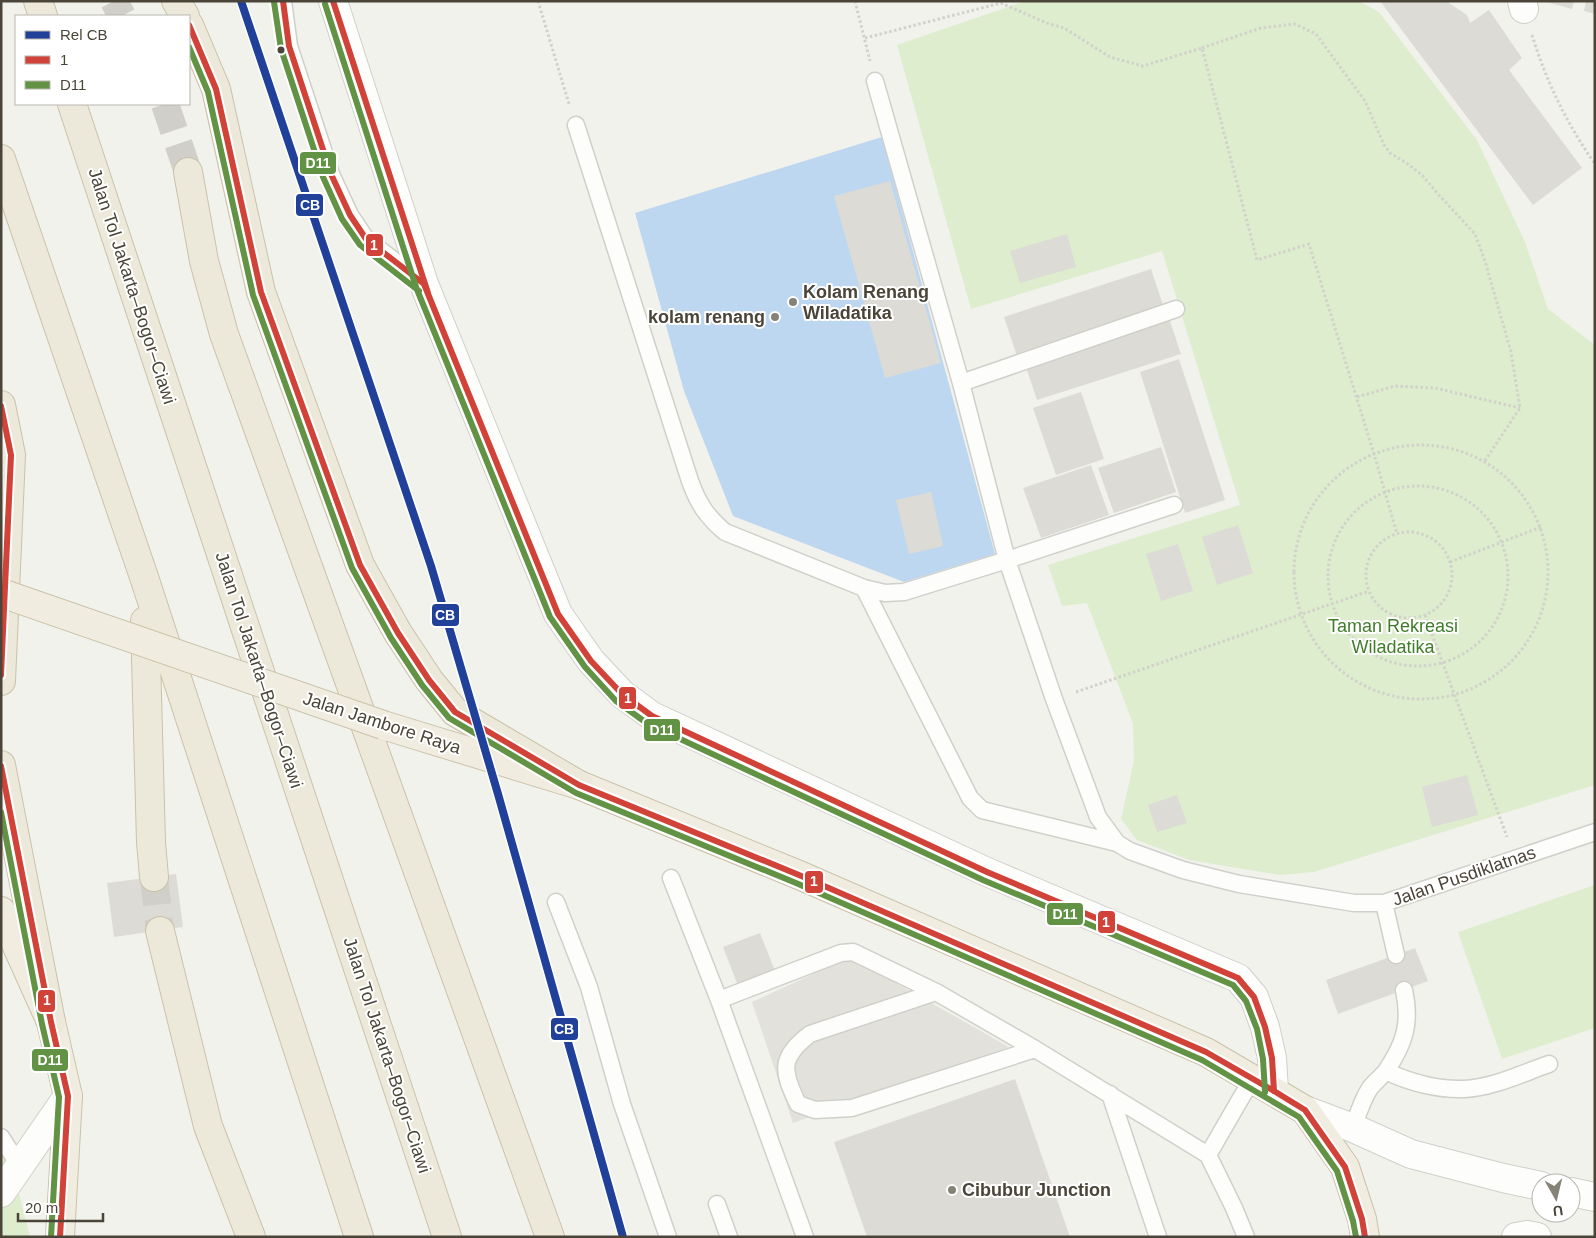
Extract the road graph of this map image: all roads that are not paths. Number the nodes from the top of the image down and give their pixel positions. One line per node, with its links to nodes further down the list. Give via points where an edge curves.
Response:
1 (38, 1): 5 (highway)
2 (176, 1): 6 (highway)
3 (283, 1): 13 (lane, via 288,46 331,174 350,215 366,239)
4 (334, 1): 13 (street)
5 (42, 15)
6 (184, 15)
7 (190, 27): 24 (highway, via 216,89 261,292 360,565 398,634 455,712)
8 (875, 81): 15 (lane)
9 (72, 105): 57 (highway, Jalan Tol Jakarta–Bogor–Ciawi)
10 (576, 125): 20 (lane, via 698,502 725,532)
11 (1, 159): 19 (highway)
12 (188, 172): 58 (highway, via 204,261 224,334)
13 (424, 284): 41 (street, via 558,614 591,661 622,694 652,716 987,872 1238,978 1254,997 1265,1027 1272,1058)
14 (1176, 309): 15 (lane)
15 (961, 383): 18 (lane)
16 (1, 405): 22 (highway, via 11,455)
17 (1174, 505): 18 (lane)
18 (1007, 560): 20 (lane, via 904,592 885,593); 26 (lane, via 1098,817)
19 (144, 577): 27 (highway); 56 (highway)
20 (864, 588): 26 (lane, via 970,798 982,810)
21 (6, 592): 24 (highway, Jalan Jambore Raya, bridge, via 383,725)
22 (1, 681)
23 (1, 766): 37 (highway)
24 (579, 785): 41 (highway, Jalan Jambore Raya, via 808,879 1206,1052)
25 (1595, 832): 30 (lane, Jalan Pusdiklatnas)
26 (1117, 843): 30 (lane, via 1183,870 1238,884 1354,903)
27 (154, 877)
28 (671, 878): 36 (lane)
29 (556, 902): 59 (lane, via 589,987 622,1104)
30 (1384, 903): 33 (lane, Jalan Pusdiklatnas)
31 (1, 911): 37 (highway)
32 (160, 930): 55 (highway, via 208,1126)
33 (1396, 954)
34 (1404, 990): 40 (lane, via 1408,1006 1407,1027)
35 (936, 992): 36 (lane, via 853,952 841,953); 38 (lane); 38 (lane, via 810,1034 796,1045 787,1060 787,1080 798,1104 815,1110 852,1108)
36 (719, 1000): 61 (lane)
37 (51, 1022): 43 (highway)
38 (1035, 1049): 42 (lane)
39 (1549, 1064): 40 (lane, via 1495,1084 1464,1089 1403,1079)
40 (1386, 1070): 45 (lane, via 1362,1102)
41 (1263, 1085): 44 (highway, Jalan Jambore Raya); 47 (lane)
42 (1110, 1094): 47 (lane); 62 (lane)
43 (68, 1096): 48 (street); 54 (highway)
44 (1305, 1110): 45 (street, Jalan Jambore Raya); 64 (highway, Jalan Jambore Raya, via 1345,1167)
45 (1353, 1128): 49 (street, Jalan Jambore Raya, via 1411,1154)
46 (1, 1138): 48 (lane)
47 (1208, 1155): 63 (lane)
48 (19, 1165): 50 (street)
49 (1531, 1184)
50 (1, 1193)
51 (1581, 1194): 52 (street)
52 (1595, 1198)
53 (717, 1204): 60 (lane)
54 (60, 1237)
55 (251, 1237)
56 (359, 1237)
57 (447, 1237)
58 (550, 1237)
59 (668, 1237)
60 (729, 1237)
61 (805, 1237)
62 (1158, 1237)
63 (1246, 1237)
64 (1365, 1237)
65 (1516, 1237): 66 (street)
66 (1537, 1237)

